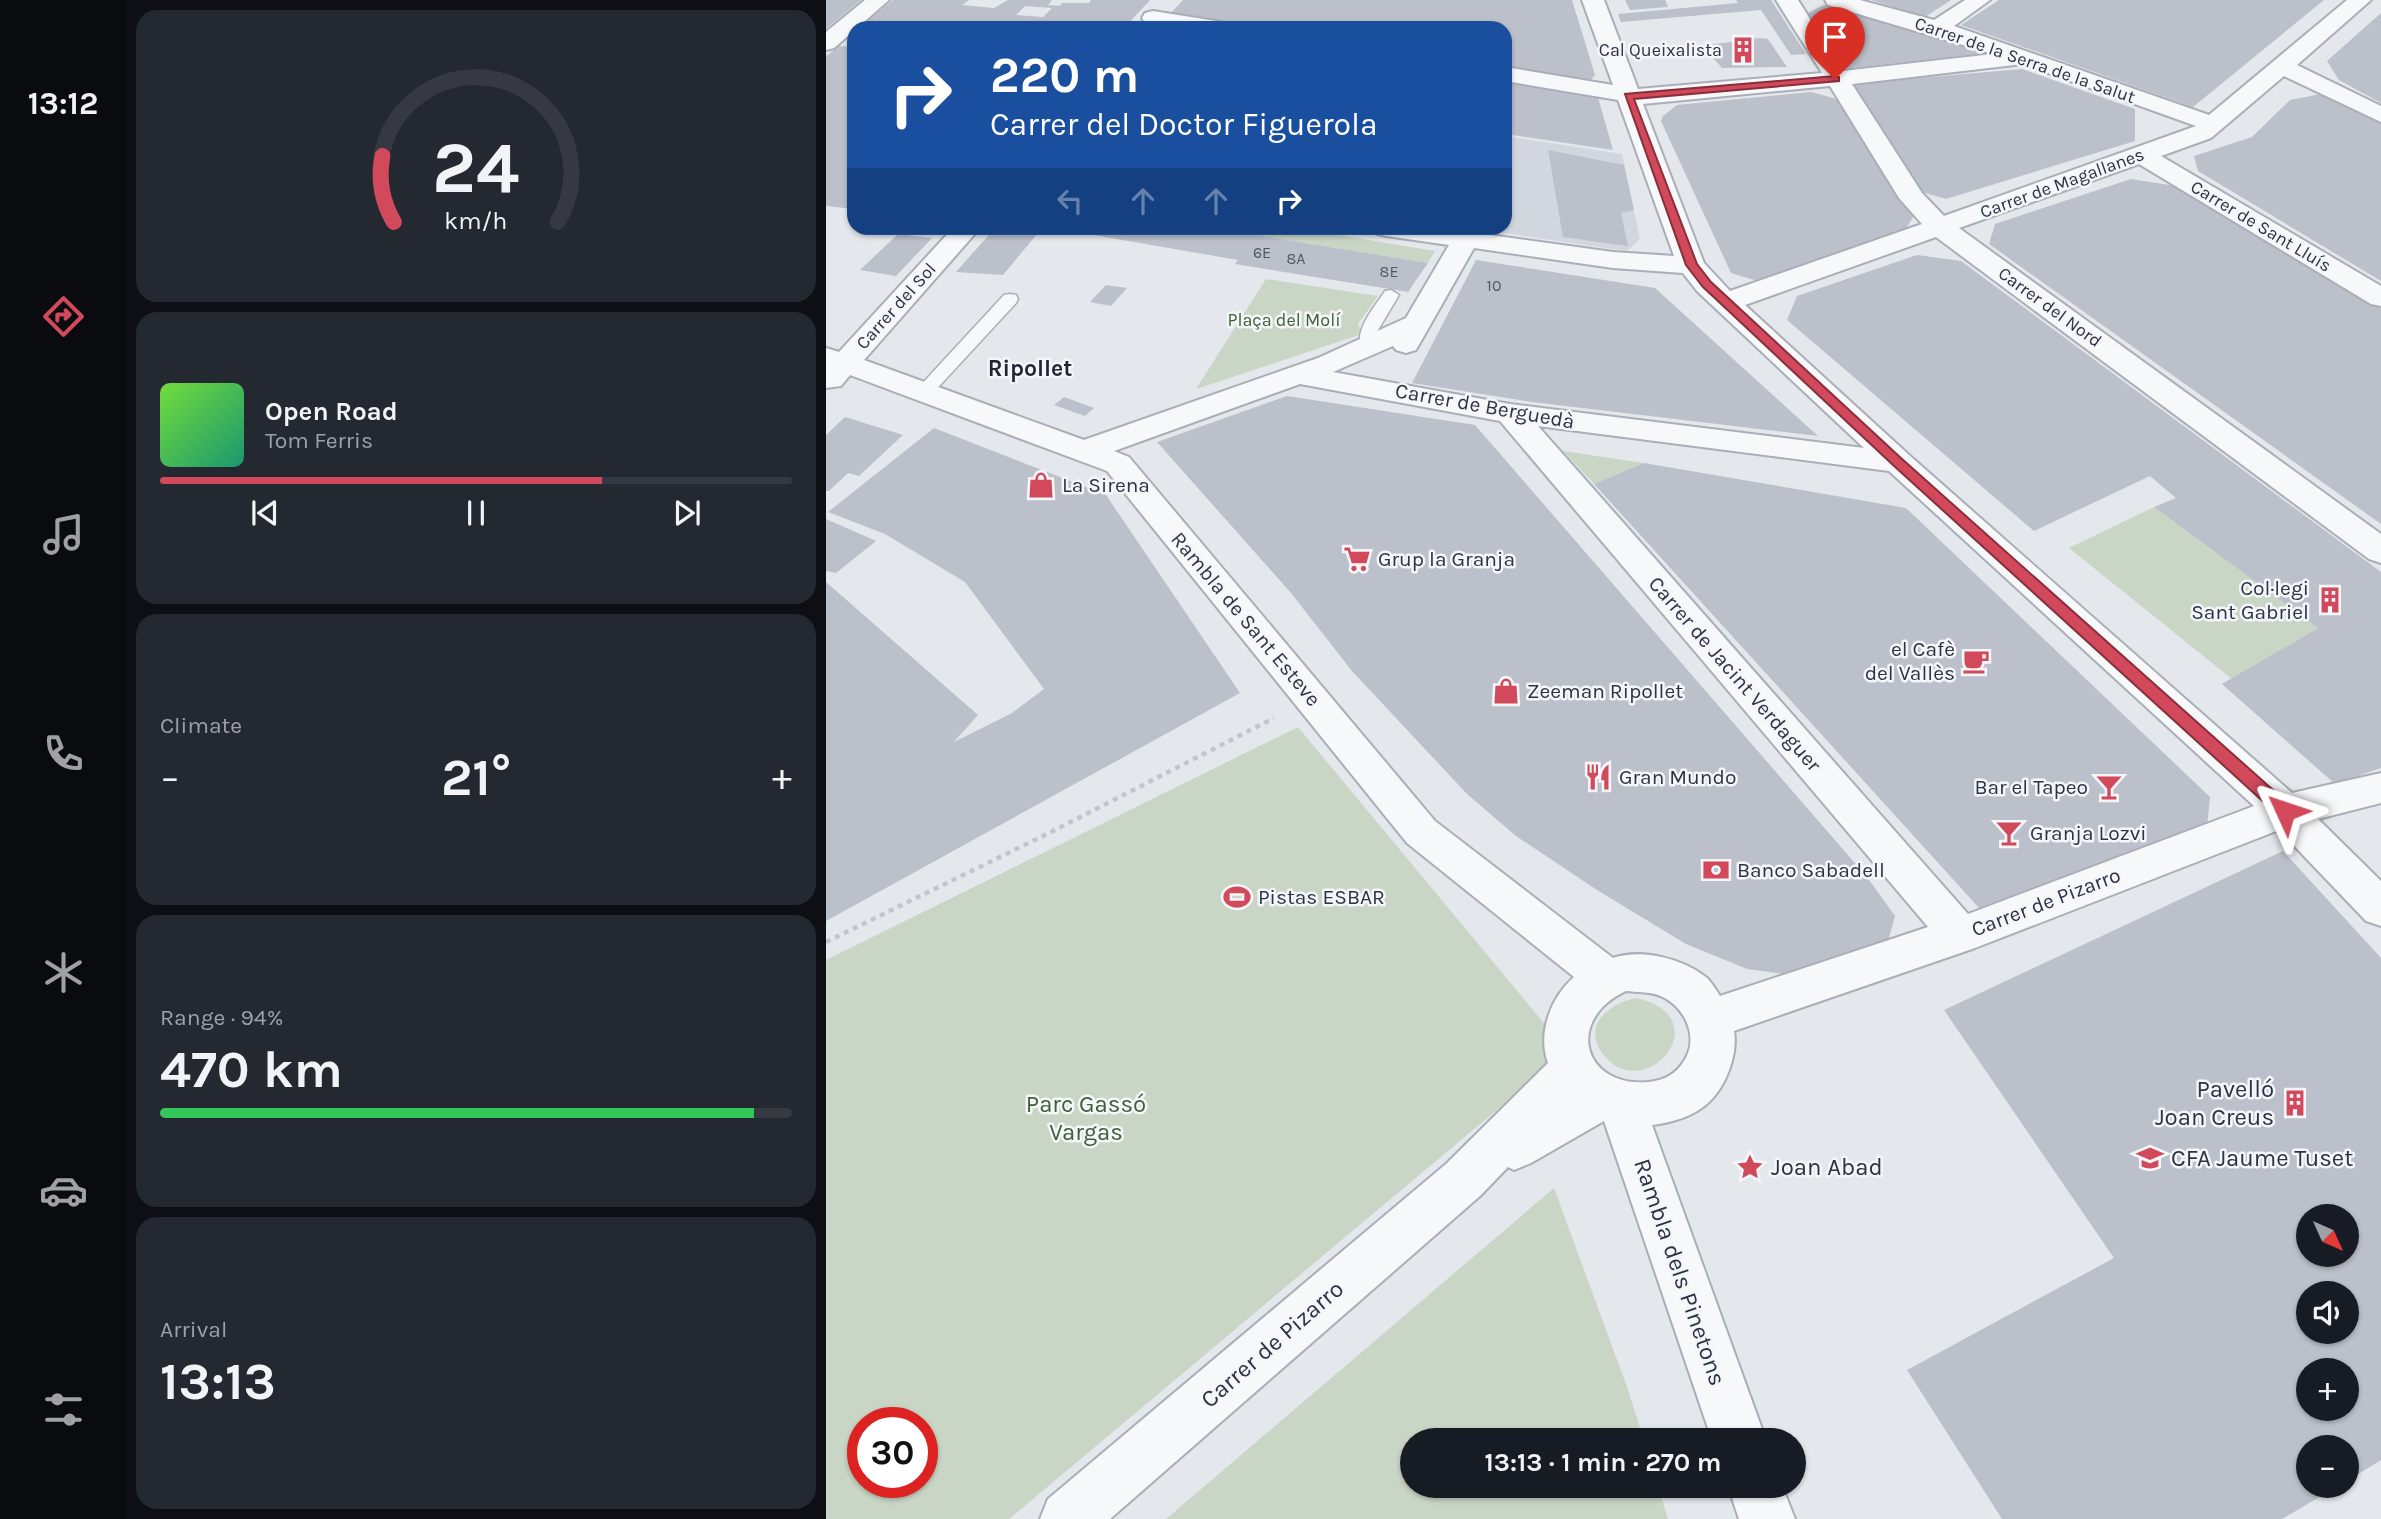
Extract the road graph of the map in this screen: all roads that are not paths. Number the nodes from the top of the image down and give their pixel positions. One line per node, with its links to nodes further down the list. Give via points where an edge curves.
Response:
1 (878, 0): 8 (street)
2 (1169, 0): 9 (street)
3 (1593, 0): 15 (street)
4 (1787, 0): 14 (street, Carrer del Nord)
5 (1836, 0): 10 (street, Carrer de la Serra de la Salut)
6 (1979, 0): 10 (street)
7 (2360, 0): 12 (street, Carrer de Magallanes)
8 (855, 21)
9 (1150, 21)
10 (1937, 28): 11 (street, Carrer de la Serra de la Salut)
11 (2025, 57): 14 (street); 17 (street, Carrer de la Serra de la Salut)
12 (2282, 66): 16 (street); 17 (street, Carrer de Magallanes)
13 (1512, 75): 15 (street)
14 (1835, 79): 15 (street); 19 (street, Carrer del Nord, via 1912,198)
15 (1628, 96): 23 (street)
16 (2381, 115)
17 (2213, 124): 18 (street, Carrer de Magallanes, via 2202,133)
18 (2142, 155): 19 (street, Carrer de Magallanes); 25 (street, Carrer de Sant Lluís)
19 (1940, 227): 27 (street, Carrer de Magallanes); 37 (street, Carrer del Nord)
20 (960, 235): 30 (street, Carrer del Sol)
21 (1432, 235): 22 (street)
22 (1465, 240): 23 (street, via 1639,263); 28 (street)
23 (1691, 265): 27 (street)
24 (1391, 295): 29 (lane, via 1369,330)
25 (2381, 298)
26 (1010, 299): 33 (lane)
27 (1727, 302): 36 (street)
28 (1419, 323): 29 (street); 32 (street)
29 (1368, 346): 31 (street)
30 (832, 368): 33 (street, Rambla de Sant Esteve)
31 (1299, 375): 32 (street, Carrer de Berguedà); 35 (street, Carrer de Berguedà)
32 (1382, 388): 34 (street, Carrer de Berguedà)
33 (925, 390): 35 (street, Rambla de Sant Esteve)
34 (1510, 413): 36 (street, Carrer de Berguedà); 41 (street, Carrer de Jacint Verdaguer)
35 (1083, 451): 42 (street, Rambla de Sant Esteve, via 1118,464 1421,832)
36 (1898, 462): 39 (street)
37 (2381, 551)
38 (2381, 789): 39 (street, Carrer de Pizarro)
39 (2285, 811): 40 (street); 41 (street, Carrer de Pizarro)
40 (2381, 908)
41 (1959, 935): 43 (street, Carrer de Pizarro)
42 (1607, 978): 43 (street, via 1627,972 1668,976 1701,1001); 44 (street, via 1587,990 1566,1029 1567,1051)
43 (1711, 1019): 44 (street, via 1714,1042 1709,1065 1695,1085 1674,1099 1648,1106)
44 (1599, 1090): 45 (street, Rambla dels Pinetons); 47 (street, Carrer de Pizarro, via 1476,1168)
45 (1734, 1428)
46 (1759, 1498): 48 (street)
47 (1068, 1519)
48 (1767, 1519)

